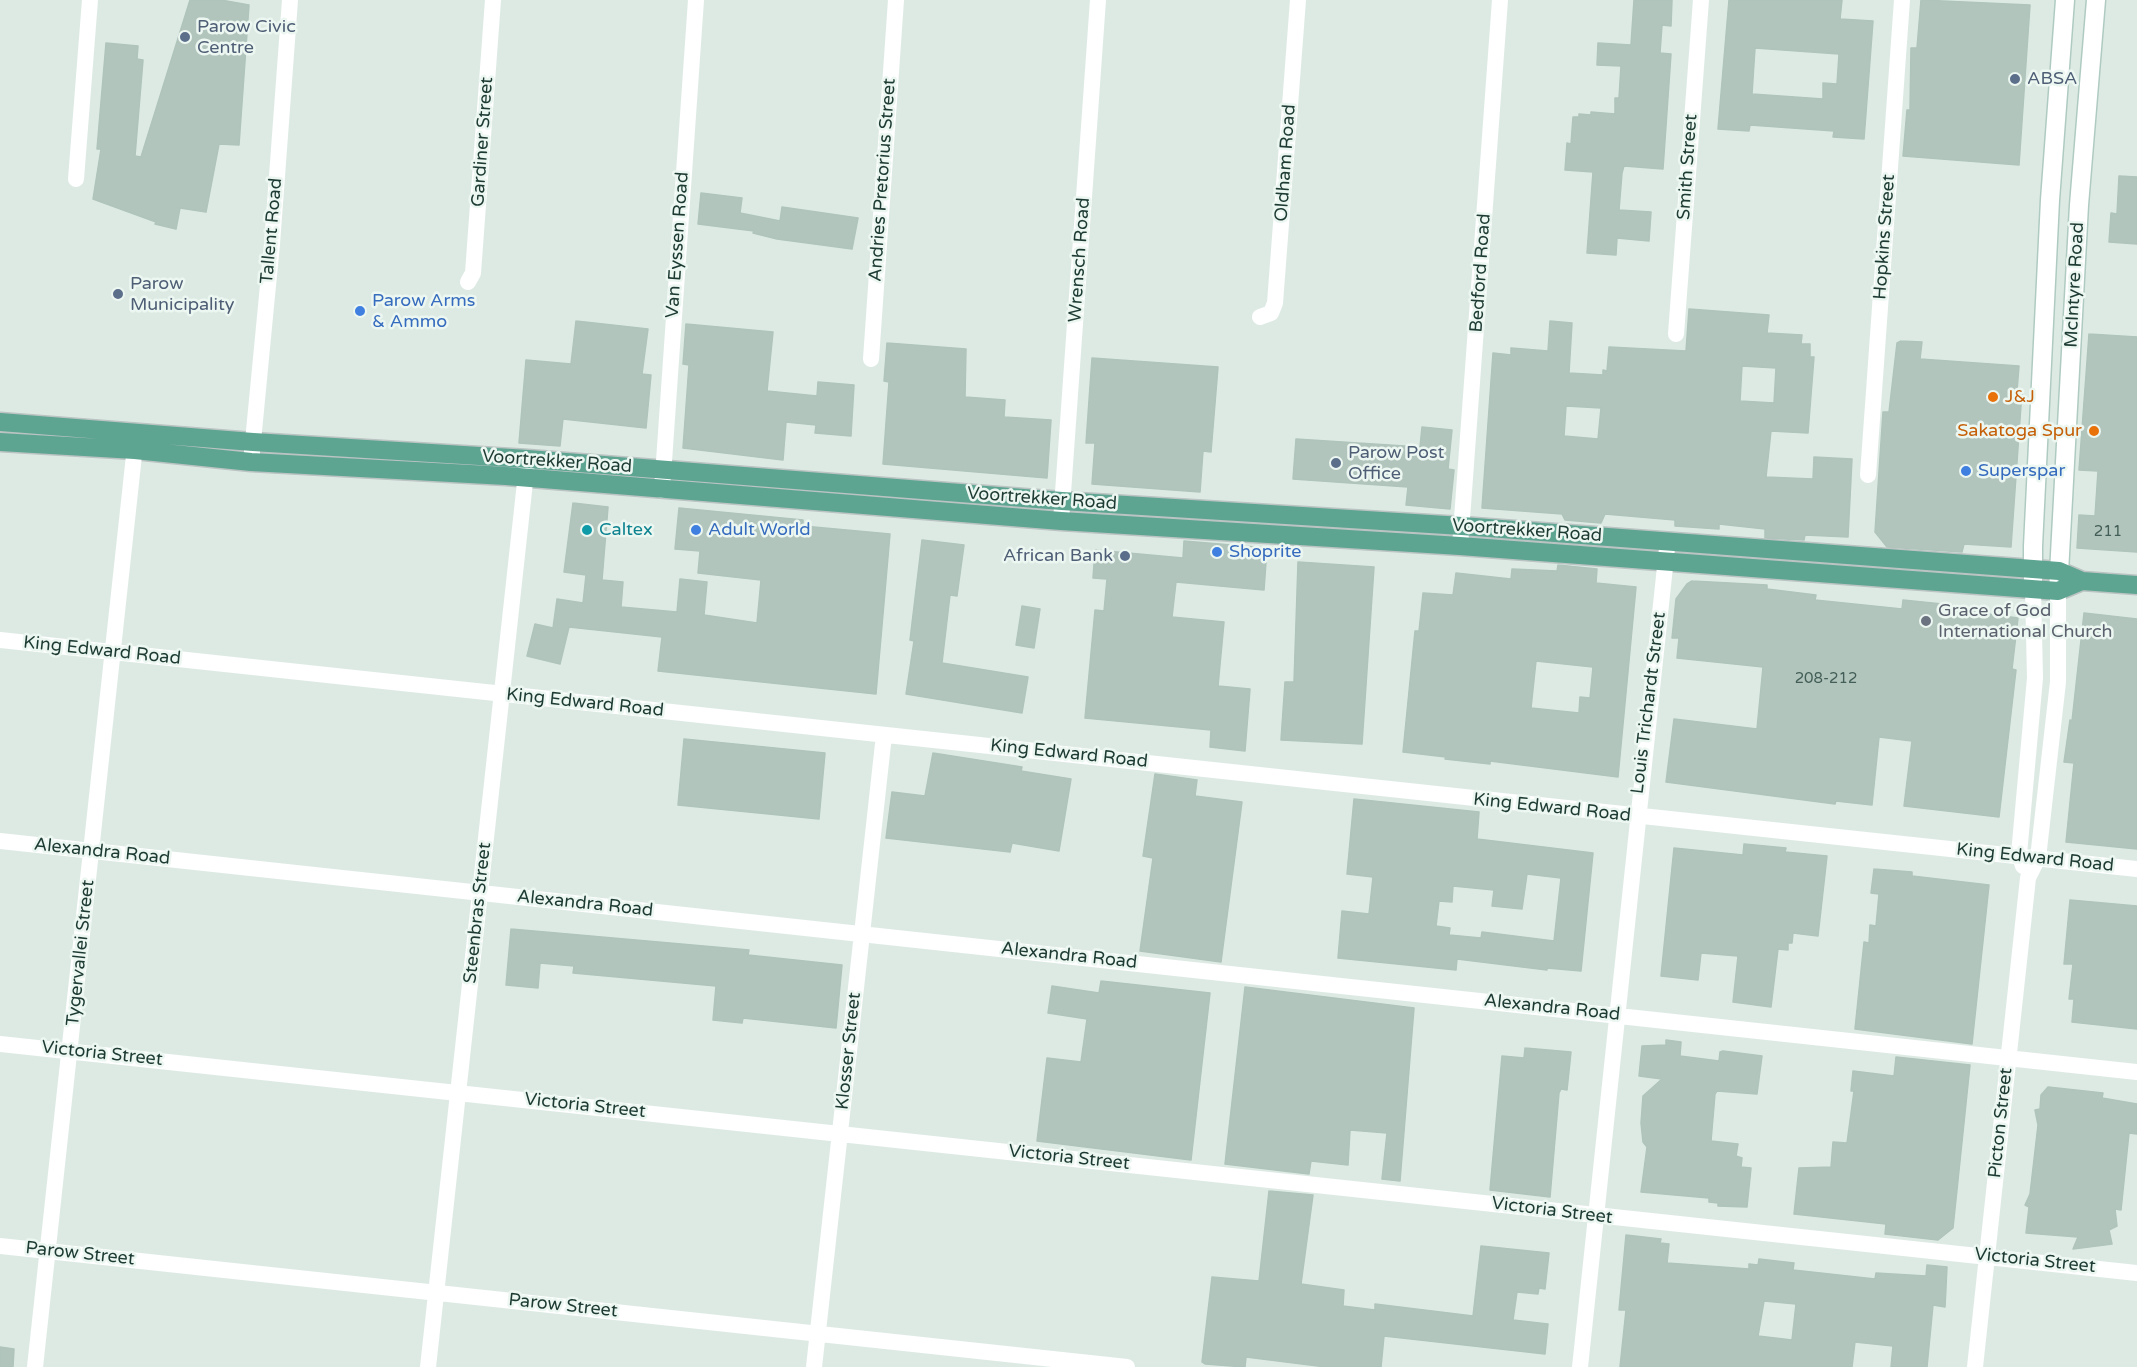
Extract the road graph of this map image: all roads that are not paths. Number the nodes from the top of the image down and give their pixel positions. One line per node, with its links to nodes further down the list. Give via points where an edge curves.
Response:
1 (90, 0): 15 (street)
2 (290, 0): 23 (street, Tallent Road)
3 (493, 0): 16 (street, Gardiner Street, via 473,273)
4 (696, 0): 27 (street, Van Eyssen Road)
5 (896, 0): 19 (street, Andries Pretorius Street)
6 (1098, 0): 31 (street, Wrensch Road)
7 (1298, 0): 17 (street, Oldham Road, via 1275,303 1270,313)
8 (1500, 0): 33 (street, Bedford Road)
9 (1701, 0): 18 (street, Smith Street)
10 (1902, 0): 28 (street, Hopkins Street)
11 (2054, 0): 14 (main road)
12 (2065, 0): 14 (main road, McIntyre Road)
13 (2096, 0): 38 (main road, McIntyre Road, via 2079,206)
14 (2061, 39): 37 (main road, McIntyre Road)
15 (76, 179)
16 (468, 282)
17 (1260, 317)
18 (1676, 334)
19 (871, 359)
20 (0, 422): 21 (main road, Voortrekker Road)
21 (137, 431): 23 (main road, Voortrekker Road); 24 (street, Tygervallei Street)
22 (0, 442): 24 (main road, Voortrekker Road)
23 (253, 442): 25 (main road, Voortrekker Road); 26 (street, Tallent Road)
24 (135, 450): 26 (main road, Voortrekker Road); 44 (street, Tygervallei Street)
25 (528, 459): 27 (main road, Voortrekker Road); 29 (street, Steenbras Street)
26 (251, 462): 29 (main road, Voortrekker Road)
27 (663, 470): 30 (street, Van Eyssen Road); 31 (main road, Voortrekker Road)
28 (1868, 475)
29 (526, 478): 30 (main road, Voortrekker Road); 45 (street, Steenbras Street)
30 (662, 490): 32 (main road, Voortrekker Road)
31 (1062, 501): 32 (street, Wrensch Road); 33 (main road, Voortrekker Road)
32 (1061, 521): 35 (main road, Voortrekker Road)
33 (1462, 526): 34 (main road, Voortrekker Road); 35 (street, Bedford Road)
34 (1667, 541): 36 (street, Louis Trichardt Street); 37 (main road, Voortrekker Road)
35 (1460, 546): 36 (main road, Voortrekker Road)
36 (1666, 561): 41 (main road, Voortrekker Road); 47 (street, Louis Trichardt Street)
37 (2033, 568): 38 (main road, Voortrekker Road); 41 (main road, Picton Street)
38 (2059, 571): 39 (main road, Voortrekker Road); 42 (main road, Picton Street)
39 (2082, 581): 40 (main road, Voortrekker Road); 42 (main road, Voortrekker Road)
40 (2137, 585)
41 (2033, 589): 42 (main road, Voortrekker Road); 50 (street, Picton Street, via 2035,678)
42 (2058, 591): 51 (street, Picton Street, via 2058,682)
43 (0, 640): 44 (street, King Edward Road)
44 (111, 652): 45 (street, King Edward Road); 49 (street, Tygervallei Street)
45 (502, 695): 46 (street, King Edward Road); 54 (street, Steenbras Street)
46 (884, 735): 47 (street, King Edward Road); 55 (street, Klosser Street)
47 (1636, 817): 50 (street, King Edward Road); 56 (street, Louis Trichardt Street)
48 (0, 840): 49 (street, Alexandra Road)
49 (92, 850): 54 (street, Alexandra Road); 58 (street, Tygervallei Street)
50 (2019, 856): 51 (street, King Edward Road); 53 (street, Picton Street)
51 (2038, 858): 52 (street, King Edward Road); 53 (street, Picton Street)
52 (2137, 870)
53 (2028, 878): 59 (street, Picton Street)
54 (480, 892): 55 (street, Alexandra Road); 61 (street, Steenbras Street)
55 (862, 934): 56 (street, Alexandra Road); 62 (street, Klosser Street)
56 (1616, 1015): 59 (street, Alexandra Road); 63 (street, Louis Trichardt Street)
57 (0, 1044): 58 (street, Victoria Street)
58 (70, 1051): 61 (street, Victoria Street); 65 (street, Tygervallei Street)
59 (2008, 1058): 60 (street, Alexandra Road); 66 (street, Picton Street)
60 (2137, 1072)
61 (458, 1092): 62 (street, Victoria Street); 68 (street, Steenbras Street)
62 (840, 1133): 63 (street, Victoria Street); 69 (street, Klosser Street)
63 (1596, 1216): 66 (street, Victoria Street); 74 (street, Louis Trichardt Street)
64 (0, 1246): 65 (street, Parow Street)
65 (48, 1251): 68 (street, Parow Street); 70 (street, Tygervallei Street)
66 (1986, 1256): 67 (street, Victoria Street); 75 (street, Picton Street)
67 (2137, 1273)
68 (436, 1293): 69 (street, Parow Street); 71 (street, Steenbras Street)
69 (818, 1334): 72 (street, Klosser Street); 73 (street, Parow Street)
70 (35, 1367)
71 (428, 1367)
72 (814, 1367)
73 (1127, 1367)
74 (1580, 1367)
75 (1975, 1367)

